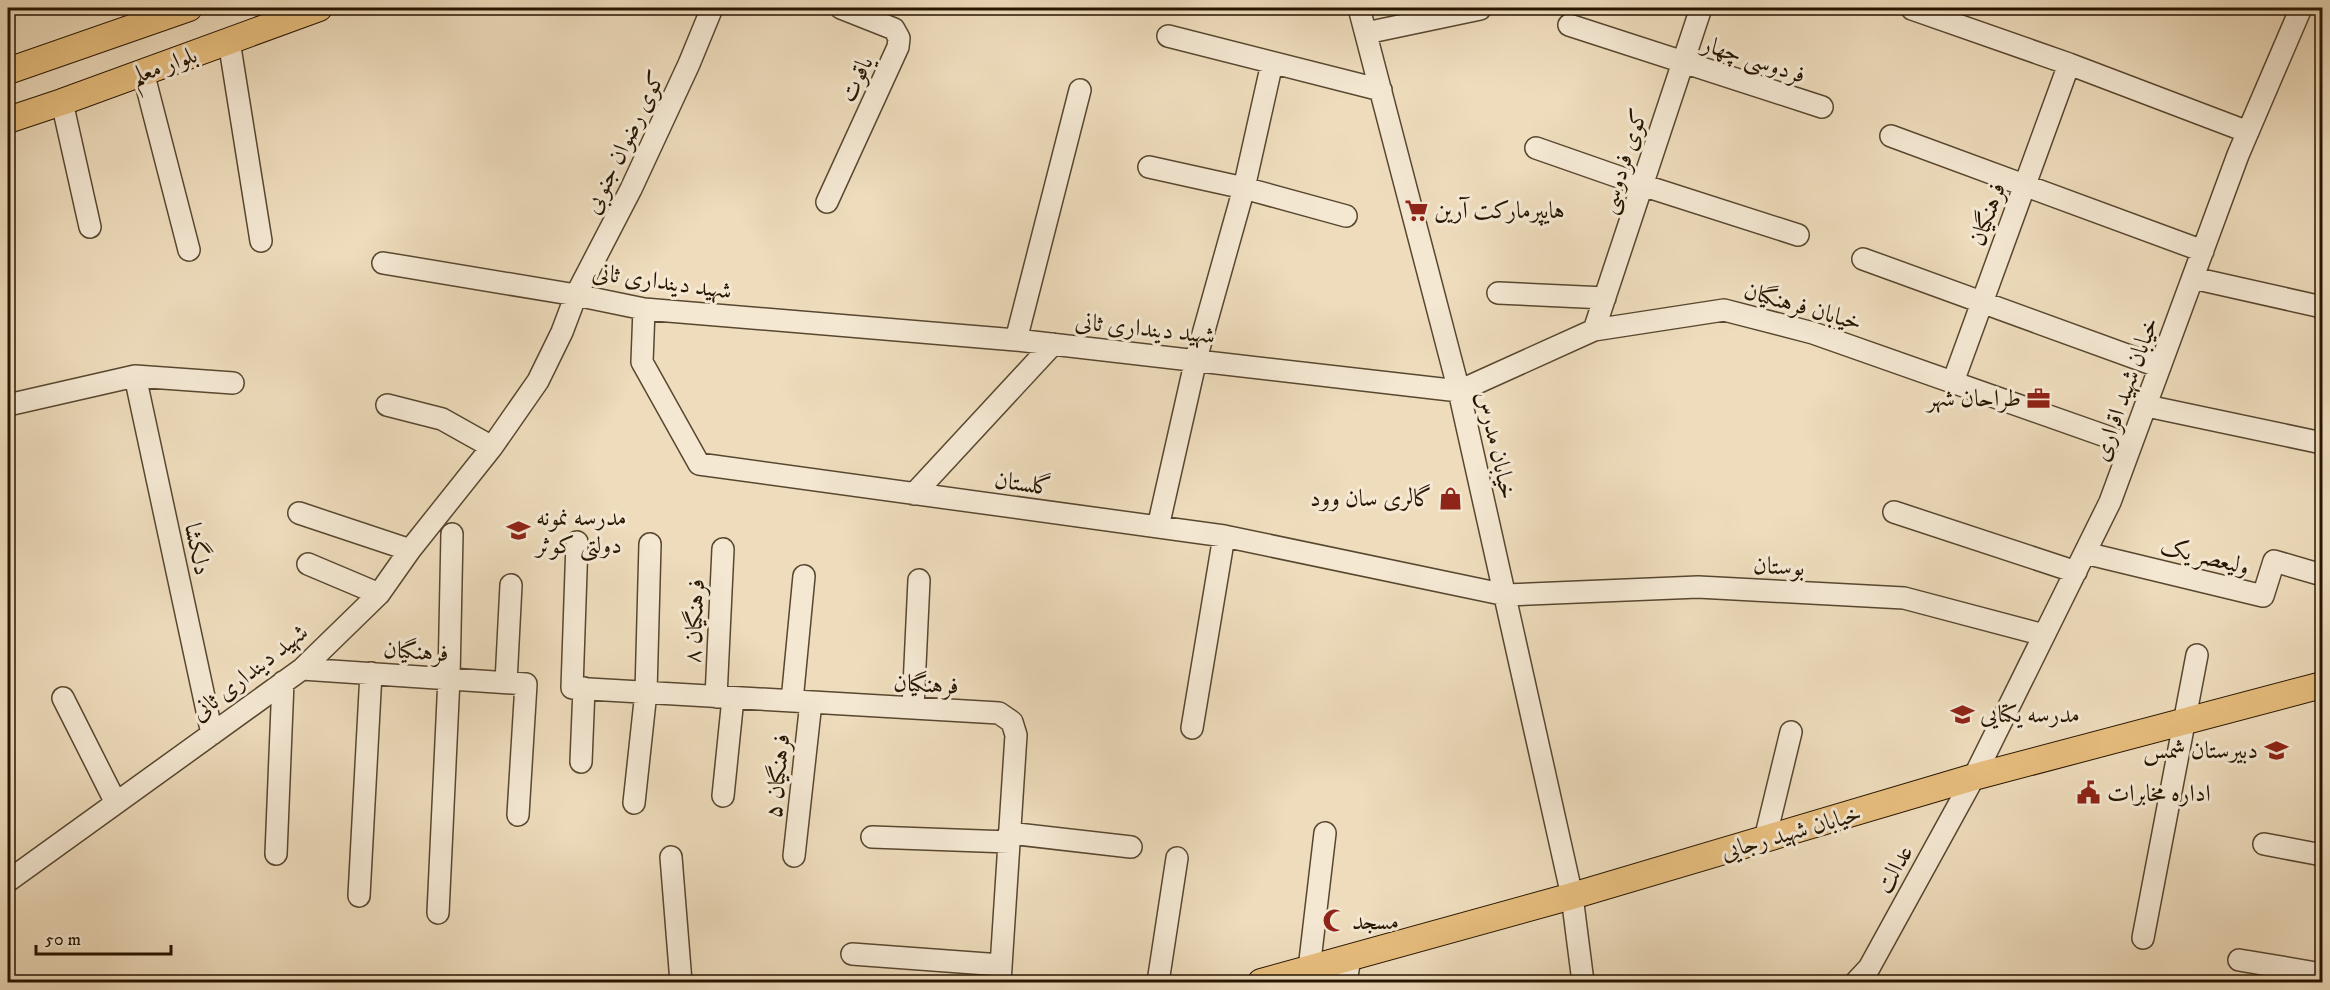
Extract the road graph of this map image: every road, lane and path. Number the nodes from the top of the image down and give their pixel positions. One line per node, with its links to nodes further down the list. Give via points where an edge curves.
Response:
1 (189, 8): 17 (main road, بلوار معلم)
2 (318, 8): 13 (main road, بلوار معلم)
3 (712, 8): 42 (street, کوی رضوان جنوبی, via 632,189)
4 (841, 8): 31 (street, یاقوت, via 894,29 899,38)
5 (1359, 8): 11 (street, خیابان مدرس)
6 (1701, 8): 15 (street, کوی فردوسی)
7 (2297, 8): 24 (street, خیابان شهید اقراری)
8 (1480, 9): 11 (street)
9 (1912, 9): 16 (street)
10 (1569, 25): 15 (street, فردوسی چهار)
11 (1366, 33): 20 (street, خیابان مدرس)
12 (1168, 36): 14 (street)
13 (229, 41): 18 (main road, بلوار معلم); 35 (street)
14 (1272, 63): 20 (street); 30 (street)
15 (1682, 63): 22 (street, فردوسی چهار); 28 (street, کوی فردوسی)
16 (2069, 64): 24 (street); 29 (street, فرهنگیان)
17 (8, 71)
18 (143, 72): 21 (main road, بلوار معلم); 36 (street)
19 (1080, 90): 48 (street)
20 (1381, 90): 55 (street, خیابان مدرس)
21 (62, 102): 23 (main road, بلوار معلم); 33 (street)
22 (1822, 107)
23 (8, 120)
24 (2248, 132): 37 (street, خیابان شهید اقراری)
25 (1891, 136): 29 (street)
26 (1536, 148): 28 (street)
27 (1149, 166): 30 (street)
28 (1642, 185): 34 (street); 43 (street, کوی فردوسی)
29 (2024, 186): 37 (street); 44 (street, فرهنگیان)
30 (1244, 188): 32 (street); 50 (street)
31 (827, 202)
32 (1346, 216)
33 (90, 227)
34 (1798, 235)
35 (261, 241)
36 (189, 249)
37 (2203, 251): 40 (street, خیابان شهید اقراری)
38 (1863, 259): 44 (street)
39 (383, 263): 42 (street)
40 (2193, 278): 45 (street); 51 (street, خیابان شهید اقراری)
41 (1498, 293): 43 (street)
42 (576, 295): 46 (street, شهید دینداری ثانی); 61 (street, شهید دینداری ثانی, via 538,381)
43 (1605, 298): 47 (street, کوی فردوسی)
44 (1982, 301): 51 (street); 53 (street, فرهنگیان)
45 (2322, 307)
46 (644, 309): 48 (street, شهید دینداری ثانی); 62 (street, گلستان, via 642,362 699,464)
47 (1594, 330): 53 (street, خیابان فرهنگیان, via 1724,310 1813,333); 55 (street, خیابان فرهنگیان)
48 (1016, 340): 49 (street, شهید دینداری ثانی)
49 (1053, 344): 50 (street, شهید دینداری ثانی); 62 (street)
50 (1196, 359): 55 (street, شهید دینداری ثانی); 65 (street)
51 (2160, 367): 58 (street, خیابان شهید اقراری)
52 (135, 376): 54 (street); 56 (street); 98 (street, دلگشا)
53 (1953, 382): 60 (street, خیابان فرهنگیان)
54 (233, 383)
55 (1459, 391): 80 (street, خیابان مدرس)
56 (8, 405)
57 (387, 405): 61 (street, via 442,419)
58 (2147, 406): 59 (street); 60 (street, خیابان شهید اقراری)
59 (2322, 443)
60 (2131, 445): 72 (street, خیابان شهید اقراری, via 2110,502)
61 (492, 447): 71 (street, شهید دینداری ثانی)
62 (914, 494): 65 (street, گلستان)
63 (1894, 512): 74 (street)
64 (298, 513): 71 (street)
65 (1158, 527): 67 (street, گلستان)
66 (452, 534): 85 (street)
67 (1224, 536): 80 (street, گلستان); 96 (street)
68 (577, 542): 89 (street)
69 (650, 544): 90 (street)
70 (723, 549): 91 (street, فرهنگیان ۸)
71 (410, 550): 79 (street, شهید دینداری ثانی)
72 (2085, 553): 74 (street, خیابان شهید اقراری); 75 (street, ولیعصر یک, via 2263,596 2274,561)
73 (308, 564): 79 (street)
74 (2076, 572): 81 (street, خیابان شهید اقراری)
75 (2322, 575)
76 (804, 576): 93 (street, فرهنگیان ۵)
77 (919, 580): 94 (street)
78 (511, 585): 87 (street)
79 (379, 594): 83 (street, شهید دینداری ثانی)
80 (1506, 595): 81 (street, بوستان, via 1698,587 1904,598); 118 (street, خیابان مدرس)
81 (2044, 635): 100 (street, خیابان شهید اقراری)
82 (2197, 654): 95 (street)
83 (302, 669): 84 (street, فرهنگیان); 86 (street, شهید دینداری ثانی)
84 (371, 673): 85 (street, فرهنگیان); 117 (street)
85 (449, 678): 87 (street, فرهنگیان); 119 (street)
86 (283, 682): 98 (street, شهید دینداری ثانی); 111 (street)
87 (516, 683): 104 (street)
88 (2322, 684): 95 (main road, خیابان شهید رجایی)
89 (578, 688): 90 (street, فرهنگیان); 99 (street)
90 (646, 692): 91 (street, فرهنگیان); 103 (street)
91 (725, 697): 93 (street, فرهنگیان); 101 (street, فرهنگیان ۸)
92 (63, 698): 102 (street)
93 (802, 702): 94 (street, فرهنگیان); 113 (street, فرهنگیان ۵)
94 (913, 708): 107 (street, فرهنگیان, via 999,713 1012,722 1016,735)
95 (2184, 722): 100 (main road, خیابان شهید رجایی); 120 (street)
96 (1191, 728)
97 (1791, 732): 108 (street)
98 (212, 734): 102 (street, شهید دینداری ثانی)
99 (581, 762)
100 (1974, 777): 108 (main road, خیابان شهید رجایی); 131 (street, عدالت, via 1869,968)
101 (723, 796)
102 (116, 803): 116 (street, شهید دینداری ثانی)
103 (634, 803)
104 (518, 815)
105 (1325, 833): 123 (street)
106 (872, 837): 107 (street)
107 (1009, 837): 110 (street); 125 (street, فرهنگیان)
108 (1765, 839): 118 (main road, خیابان شهید رجایی)
109 (2264, 844): 112 (street)
110 (1131, 847)
111 (276, 854)
112 (2322, 855)
113 (794, 856)
114 (671, 857): 127 (street)
115 (1177, 858): 128 (street)
116 (8, 881)
117 (359, 896)
118 (1572, 896): 124 (main road, خیابان شهید رجایی); 130 (street, خیابان مدرس)
119 (438, 913)
120 (2143, 938)
121 (852, 954): 125 (street)
122 (2239, 960): 126 (street)
123 (1309, 969): 124 (main road, خیابان شهید رجایی); 129 (main road, خیابان شهید رجایی)
124 (1348, 970)
125 (1000, 974)
126 (2322, 974)
127 (681, 982)
128 (1158, 982)
129 (1261, 982)
130 (1583, 982)
131 (1856, 982)

